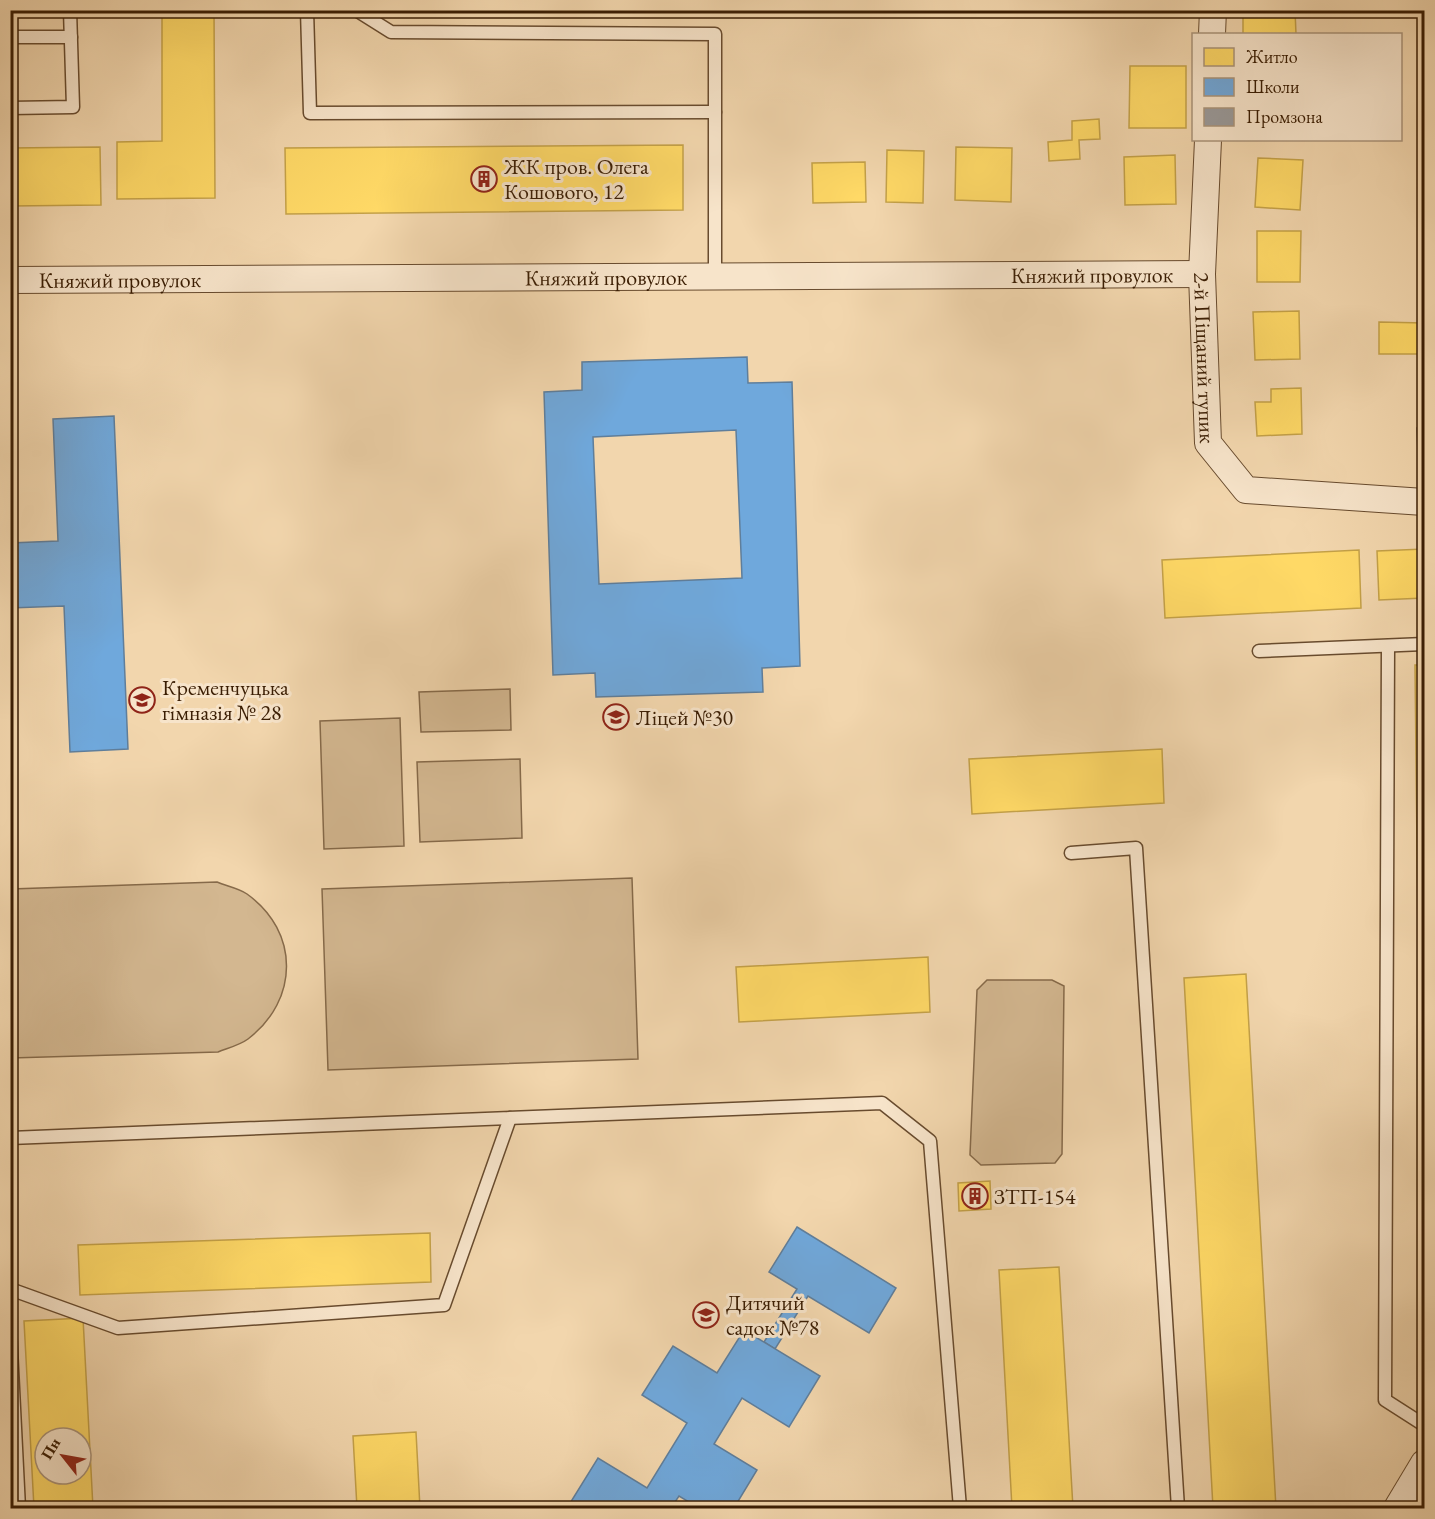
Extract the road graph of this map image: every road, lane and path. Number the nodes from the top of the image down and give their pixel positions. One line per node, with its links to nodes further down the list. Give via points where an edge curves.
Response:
1 (70, 10): 7 (lane)
2 (307, 10): 9 (lane, via 310,113)
3 (356, 10): 9 (lane, via 391,32 715,34)
4 (1213, 10): 5 (street)
5 (1212, 33)
6 (10, 37): 7 (lane)
7 (71, 37): 8 (lane, via 73,107)
8 (10, 108)
9 (715, 112): 12 (lane)
10 (1208, 141): 11 (street, 2-й Піщаний тупик)
11 (1202, 274): 12 (street, Княжий провулок); 14 (street, 2-й Піщаний тупик, via 1208,443 1246,490)
12 (715, 278): 13 (street, Княжий провулок)
13 (10, 280)
14 (1425, 502)
15 (1425, 644): 16 (lane)
16 (1388, 646): 17 (lane); 23 (lane, via 1385,1400)
17 (1259, 651)
18 (1071, 853): 27 (lane, via 1136,848)
19 (510, 1118): 20 (lane); 21 (lane, via 444,1305 118,1328); 26 (lane, via 882,1103 930,1141)
20 (10, 1138)
21 (10, 1289)
22 (10, 1328): 25 (lane)
23 (1425, 1425)
24 (1425, 1462): 28 (street)
25 (19, 1509)
26 (960, 1509)
27 (1178, 1509)
28 (1397, 1509)

